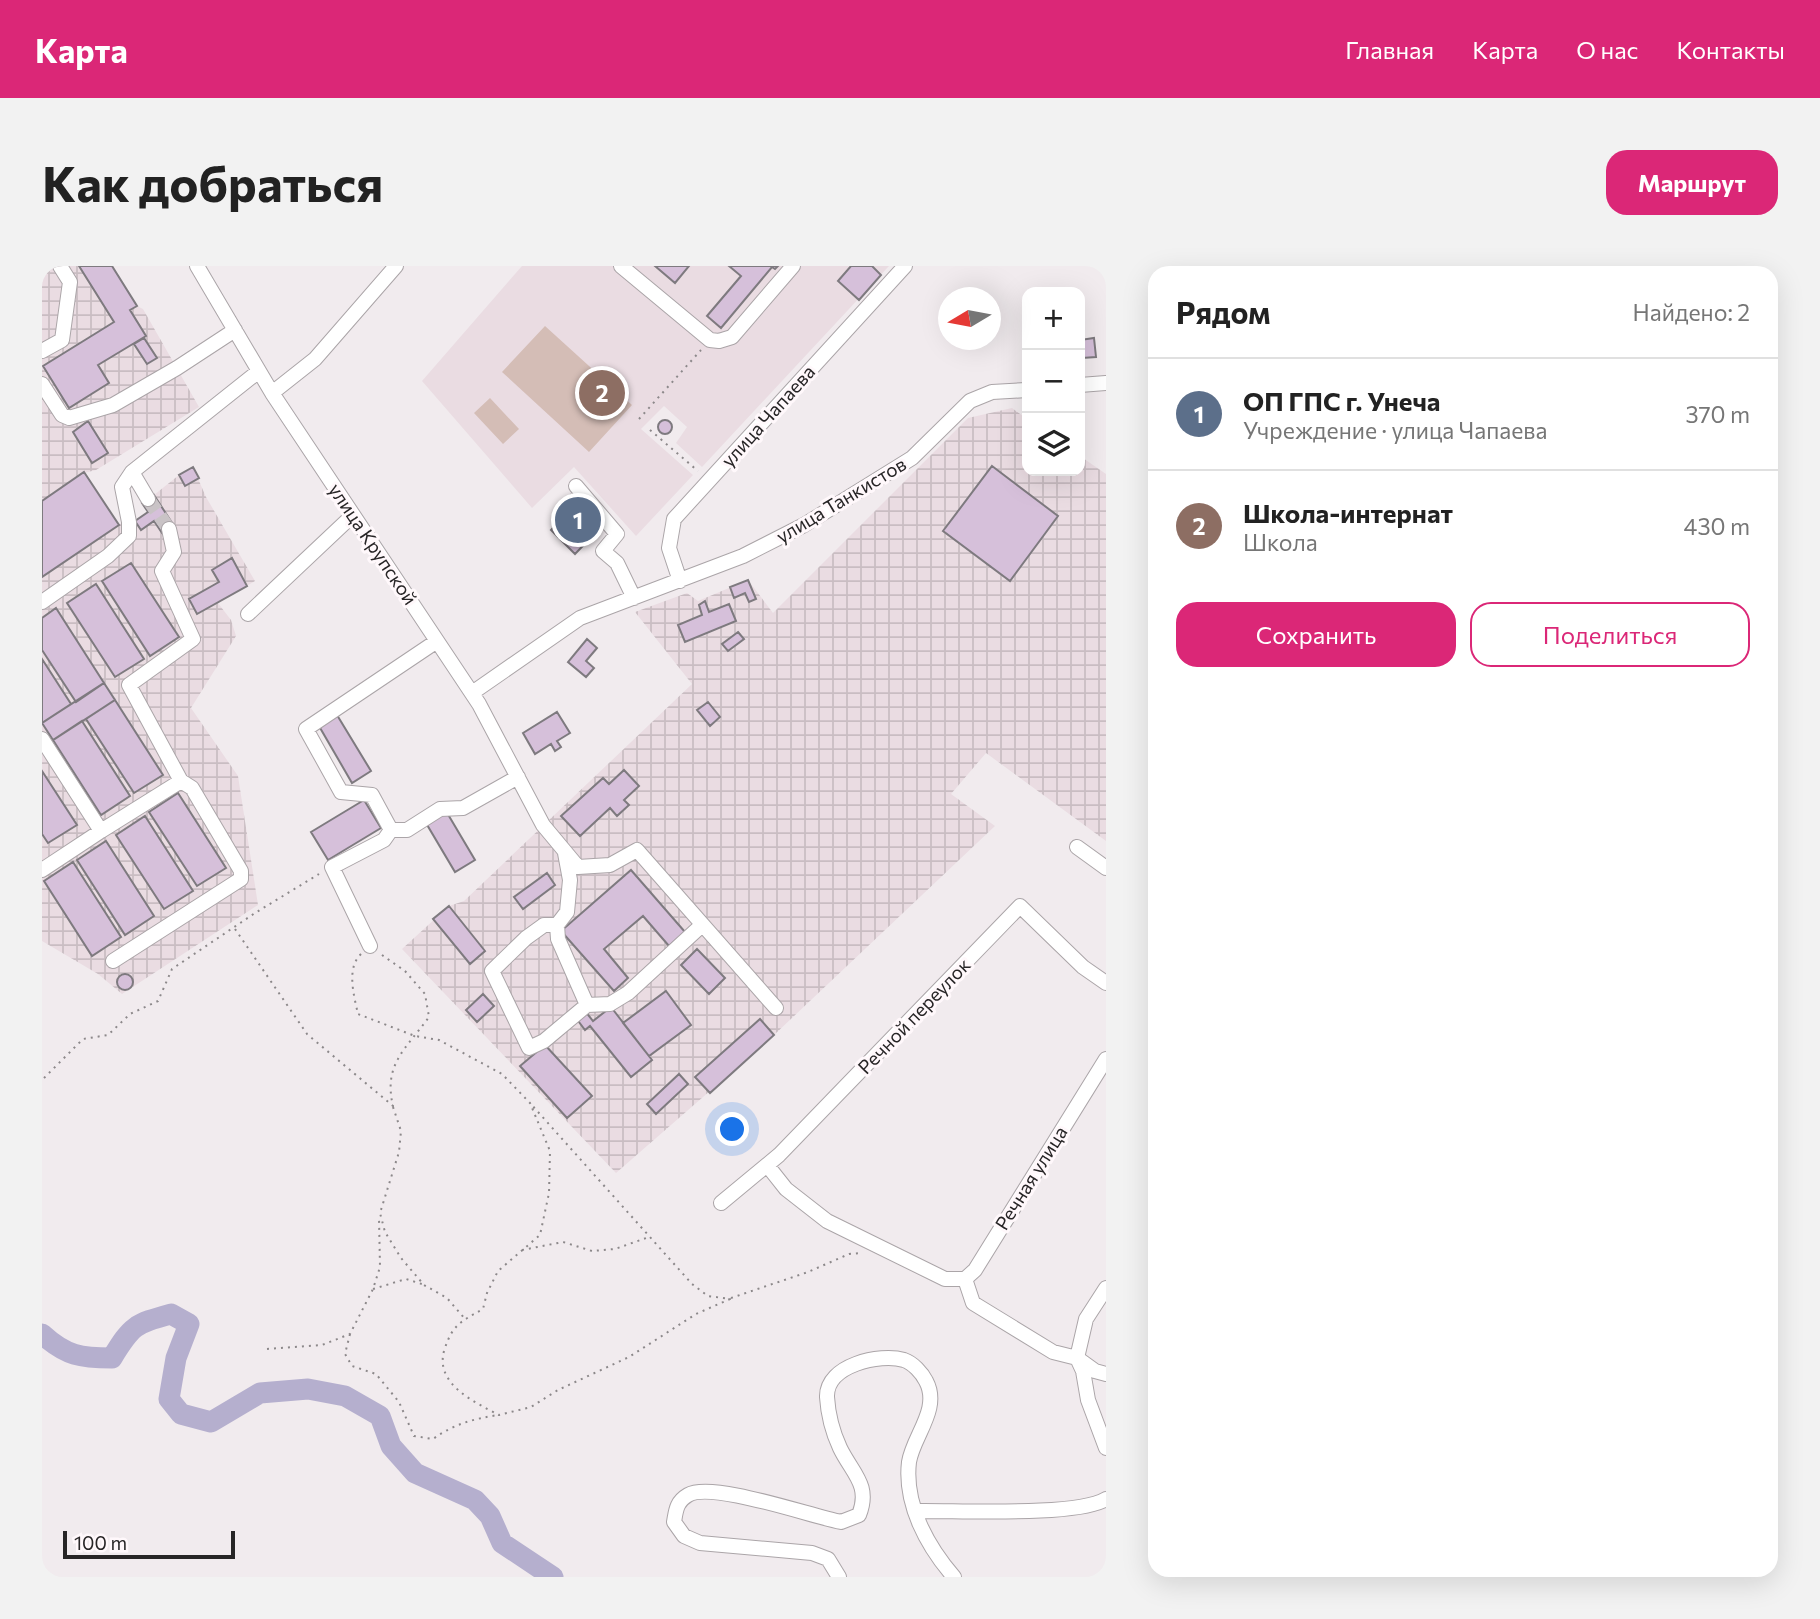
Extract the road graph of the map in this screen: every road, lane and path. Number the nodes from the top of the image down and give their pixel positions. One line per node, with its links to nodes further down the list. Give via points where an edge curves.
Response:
1 (60, 266): 9 (street, via 70,282 62,340)
2 (197, 266): 7 (street, улица Крупской)
3 (396, 266): 15 (street, via 315,359)
4 (621, 266): 8 (street)
5 (793, 266): 8 (street, via 732,337)
6 (905, 266): 19 (street, улица Чапаева)
7 (235, 330): 10 (street, улица Крупской); 12 (street, via 113,405 69,418 62,415)
8 (710, 340): 16 (path)
9 (42, 351)
10 (259, 371): 15 (street, улица Крупской); 18 (street)
11 (1106, 383): 13 (street)
12 (42, 384)
13 (1085, 385)
14 (1022, 390): 24 (street, улица Танкистов, via 992,392 970,401 902,465 804,525)
15 (272, 393): 22 (street, улица Крупской)
16 (639, 419)
17 (650, 430): 19 (path)
18 (132, 472): 21 (street); 26 (street, via 122,487 129,537)
19 (709, 481): 24 (street, улица Чапаева, via 674,519 669,548)
20 (576, 486): 25 (street, via 617,534 603,551 617,563)
21 (148, 499)
22 (353, 515): 27 (street); 28 (street, улица Крупской)
23 (169, 529): 32 (street, via 174,552 162,571 193,639 129,685)
24 (680, 582): 25 (street, улица Танкистов)
25 (634, 598): 29 (street, улица Танкистов, via 580,618)
26 (42, 602)
27 (248, 614)
28 (437, 641): 29 (street, улица Крупской); 33 (street, via 306,729 341,792 372,795)
29 (472, 694): 31 (street, улица Крупской)
30 (42, 739): 34 (street)
31 (518, 777): 33 (street, via 463,808 440,809 407,830); 36 (street, улица Крупской, via 543,825)
32 (181, 781): 34 (street); 44 (street, via 192,789 241,871 241,879)
33 (391, 830): 37 (street, via 384,840)
34 (101, 831): 39 (street)
35 (1077, 847): 38 (street)
36 (565, 851): 40 (street, via 570,880 567,912); 41 (street, via 578,867 610,865 637,850)
37 (332, 867): 42 (path); 43 (street)
38 (1106, 868)
39 (42, 870)
40 (557, 925): 46 (street, via 558,939); 46 (street, via 544,925 492,971 529,1048)
41 (702, 925): 46 (street, via 628,993 610,1004); 47 (street)
42 (235, 929): 50 (path, via 173,969 158,1001 131,1014 108,1035 83,1039); 52 (path, via 307,1034)
43 (370, 946): 48 (path, via 405,971 425,995 429,1017); 48 (path, via 357,957 351,985 358,1014)
44 (113, 961)
45 (1106, 983): 53 (street, Речной переулок, via 1020,906)
46 (587, 1005)
47 (776, 1008)
48 (415, 1036): 51 (path, via 439,1040 502,1074); 52 (path, via 392,1066 389,1089)
49 (1106, 1059): 59 (street, Речная улица, via 975,1270)
50 (44, 1078)
51 (530, 1103): 56 (path); 57 (path, via 550,1151 549,1193 541,1235)
52 (393, 1106): 55 (path, via 401,1131 399,1152)
53 (767, 1166): 54 (street, Речной переулок); 59 (street, via 786,1189 827,1221 945,1279)
54 (721, 1203)
55 (380, 1213): 60 (path, via 385,1232); 62 (path, via 380,1267)
56 (649, 1237): 57 (path, via 615,1249 592,1251 563,1242); 63 (path, via 691,1284 708,1296)
57 (521, 1250): 64 (path, via 498,1271 483,1310)
58 (863, 1253): 63 (path, via 849,1254)
59 (965, 1279): 67 (street, via 973,1303 1053,1352)
60 (424, 1285): 62 (path, via 406,1279); 64 (path, via 447,1298)
61 (1106, 1288): 67 (street, via 1086,1319)
62 (373, 1289): 65 (path)
63 (730, 1299): 69 (path, via 531,1407)
64 (465, 1319): 69 (path, via 449,1336 441,1362 447,1379 468,1399)
65 (350, 1334): 66 (path, via 321,1345); 69 (path, via 345,1354 352,1366 376,1374 399,1402 414,1436 433,1439 468,1420)
66 (267, 1349)
67 (1077, 1358): 68 (street); 70 (street)
68 (1106, 1374)
69 (499, 1415)
70 (1106, 1448)
71 (1106, 1500): 72 (street, via 1058,1510)
72 (915, 1511): 73 (street, via 908,1486 909,1459 929,1408 929,1385 905,1360 878,1359 848,1366 834,1377 827,1394 839,1445 861,1481 864,1501 859,1515 841,1522 725,1492 689,1494 677,1505 674,1522 684,1536 700,1543 812,1553 828,1559); 74 (street, via 937,1558)
73 (839, 1577)
74 (954, 1577)

